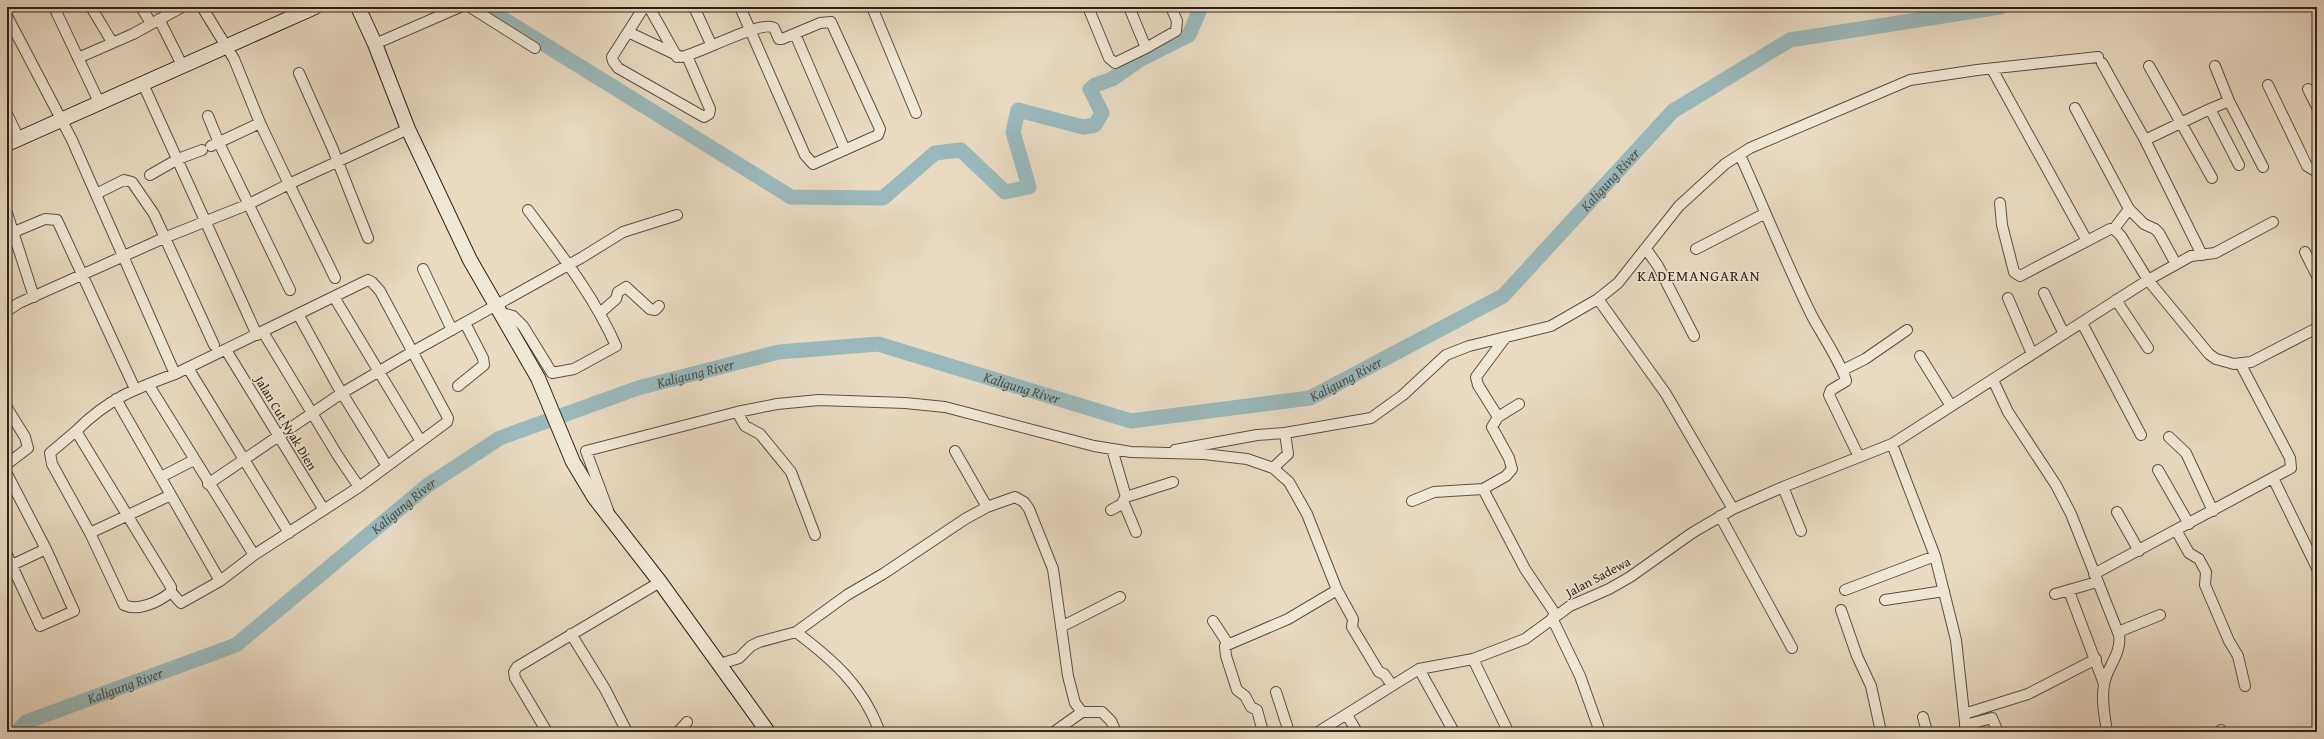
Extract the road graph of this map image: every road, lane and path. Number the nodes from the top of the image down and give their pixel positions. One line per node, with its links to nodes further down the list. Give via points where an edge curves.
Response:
1 (54, 7): 30 (street)
2 (91, 7): 23 (street)
3 (141, 7): 19 (street)
4 (182, 7): 19 (street)
5 (202, 7): 26 (street)
6 (315, 7): 26 (main road)
7 (358, 7): 24 (main road)
8 (460, 7): 24 (street)
9 (470, 7): 27 (street)
10 (644, 7): 21 (street)
11 (649, 7): 29 (street)
12 (694, 7): 25 (street)
13 (740, 7): 20 (street)
14 (872, 7): 44 (street)
15 (1088, 7): 28 (street, via 1110,61 1115,63)
16 (1129, 7): 28 (street)
17 (1171, 7): 28 (street, via 1177,21 1176,31)
18 (7, 16): 47 (street)
19 (155, 21): 23 (street, via 133,34); 31 (street)
20 (751, 31): 22 (street, via 771,26 780,40); 25 (street); 54 (street, via 807,160 813,164)
21 (628, 32): 29 (street); 29 (street, via 612,57 615,65 704,117 710,114 710,109)
22 (795, 34): 54 (street); 54 (street, via 820,23 831,22 880,129 878,135)
23 (112, 42): 30 (street)
24 (375, 44): 50 (main road)
25 (712, 44): 29 (street)
26 (226, 46): 31 (main road); 49 (street, via 234,59)
27 (535, 48)
28 (1146, 48)
29 (682, 56)
30 (78, 58): 40 (street)
31 (182, 65): 36 (main road)
32 (2149, 66): 48 (street)
33 (2215, 66): 39 (street)
34 (1992, 69): 51 (street, via 2100,60); 55 (street, via 1910,80 1750,148); 78 (street)
35 (299, 73): 57 (street)
36 (143, 84): 40 (main road); 56 (street)
37 (2268, 85): 60 (street, via 2308,166)
38 (2308, 89): 41 (street)
39 (2229, 101): 43 (street); 59 (street)
40 (100, 102): 47 (main road)
41 (2317, 107)
42 (2075, 108): 67 (street)
43 (2210, 108): 48 (street); 58 (street)
44 (916, 113)
45 (7, 114): 52 (street)
46 (208, 116): 53 (street)
47 (61, 119): 52 (main road); 64 (street)
48 (2180, 121): 51 (street); 62 (street)
49 (260, 123): 53 (street); 63 (street)
50 (408, 129): 57 (street); 99 (main road, via 470,260)
51 (2145, 140): 82 (street)
52 (13, 142)
53 (210, 146): 56 (street); 66 (street)
54 (846, 150)
55 (1740, 155): 70 (street); 79 (street, via 1725,164 1679,206)
56 (178, 159): 61 (street); 72 (street)
57 (338, 162): 63 (street); 77 (street)
58 (2239, 165)
59 (2263, 167)
60 (2317, 172)
61 (150, 175)
62 (2212, 178)
63 (289, 184): 66 (street); 89 (street)
64 (96, 194): 76 (street, via 124,180 130,181 150,208); 83 (street)
65 (2000, 203): 78 (street, via 2008,250 2017,275 2037,269)
66 (249, 204): 72 (street); 91 (street)
67 (2130, 209): 74 (street); 85 (street, via 2144,224 2159,233)
68 (528, 210): 84 (street)
69 (7, 213): 75 (street)
70 (1764, 214): 80 (street); 120 (street, via 1824,339)
71 (677, 215): 84 (street, via 623,232)
72 (206, 221): 76 (street); 109 (street)
73 (2273, 222): 82 (street, Jalan Sadewa, via 2215,253)
74 (2114, 229): 78 (street); 90 (street)
75 (14, 232): 87 (street, via 45,219 58,220); 93 (street)
76 (164, 238): 83 (street); 112 (street)
77 (368, 238)
78 (2087, 241)
79 (1646, 248): 96 (street, via 1618,283); 110 (street)
80 (1696, 249)
81 (2305, 252): 88 (street)
82 (2202, 255): 85 (street, Jalan Sadewa, via 2191,256)
83 (123, 257): 87 (street); 122 (street)
84 (568, 264): 99 (street); 101 (street)
85 (2176, 264): 90 (street, Jalan Sadewa)
86 (423, 269): 106 (street)
87 (81, 275): 93 (street); 126 (street)
88 (2317, 276)
89 (335, 278)
90 (2148, 280): 97 (street, Jalan Sadewa); 118 (street, via 2209,354 2224,362)
91 (290, 290)
92 (2044, 293): 108 (street)
93 (34, 297): 100 (street)
94 (334, 297): 102 (street); 116 (street, via 364,282 372,282 380,291); 121 (street)
95 (2008, 298): 115 (street)
96 (1598, 299): 111 (street, via 1559,322); 163 (street, via 1666,394)
97 (2116, 300): 104 (street, Jalan Sadewa); 113 (street)
98 (660, 306): 101 (street, via 655,310 650,309 626,287 618,292 616,299)
99 (499, 309): 101 (street, via 519,321 552,373 574,369 616,346); 103 (street); 171 (main road, via 541,385 568,452 594,497)
100 (7, 311)
101 (600, 313)
102 (298, 314): 109 (street); 127 (street)
103 (465, 323): 106 (street); 125 (street, via 484,365)
104 (2082, 323): 108 (street, Jalan Sadewa); 137 (street)
105 (2317, 328): 118 (street)
106 (452, 330): 116 (street)
107 (1907, 330): 120 (street)
108 (2062, 331): 115 (street, Jalan Sadewa)
109 (260, 333): 114 (street); 133 (street)
110 (1694, 336)
111 (1504, 338): 134 (street, via 1476,377 1478,385); 136 (street, via 1468,346 1446,355 1403,395 1371,418)
112 (214, 345)
113 (2148, 348)
114 (226, 350): 119 (street); 138 (street, Jalan Cut Nyak Dien)
115 (2030, 350): 123 (street, Jalan Sadewa)
116 (412, 352): 121 (street); 140 (street, via 448,418 444,425)
117 (1920, 356): 130 (street)
118 (2241, 365): 154 (street, via 2290,458 2290,468)
119 (188, 368): 122 (street); 147 (street)
120 (1843, 370): 145 (street, via 1846,381 1829,392 1829,395)
121 (377, 372): 127 (street); 140 (street)
122 (175, 374): 124 (street)
123 (1993, 380): 130 (street, Jalan Sadewa); 186 (street, via 2008,412 2062,497)
124 (148, 384): 126 (street); 146 (street)
125 (458, 386)
126 (135, 389): 128 (street)
127 (342, 393): 133 (street); 149 (street)
128 (116, 398): 135 (street, via 95,412); 153 (street)
129 (1519, 404): 134 (street)
130 (1951, 406): 141 (street, Jalan Sadewa)
131 (7, 408): 148 (street, via 25,437 28,448)
132 (738, 412): 142 (street, via 777,404 819,400 912,403 975,413); 171 (street, via 586,451); 178 (street, via 744,426 760,434 791,472)
133 (312, 413): 138 (street); 157 (street)
134 (1498, 417): 159 (street, via 1493,423 1493,430 1509,458 1512,469 1506,476)
135 (76, 431): 169 (street); 177 (street, via 53,450 50,456)
136 (1286, 433): 144 (street, via 1257,435); 150 (street, via 1288,454)
137 (2142, 435)
138 (278, 436): 147 (street); 165 (street, Jalan Cut Nyak Dien)
139 (2169, 437): 167 (street, via 2186,453)
140 (420, 440): 149 (street)
141 (1892, 444): 145 (street, Jalan Sadewa); 183 (street)
142 (1112, 448): 144 (street); 161 (street)
143 (955, 452): 164 (street)
144 (1163, 453): 150 (street, via 1247,459)
145 (1859, 457): 158 (street, Jalan Sadewa)
146 (194, 460): 153 (street); 156 (street)
147 (244, 460): 156 (street); 176 (street)
148 (7, 464)
149 (387, 466): 157 (street)
150 (1273, 468): 189 (street, via 1289,482 1307,514)
151 (2158, 470): 172 (street)
152 (7, 474): 179 (street)
153 (162, 477): 160 (street)
154 (2273, 478): 167 (street); 185 (street)
155 (1173, 482): 161 (street)
156 (208, 484): 182 (street)
157 (359, 486): 165 (street)
158 (1783, 487): 163 (street, Jalan Sadewa); 174 (street)
159 (1483, 489): 162 (street, via 1434,492); 198 (street, via 1525,569)
160 (171, 495): 169 (street); 187 (street)
161 (1125, 500): 166 (street); 175 (street)
162 (1412, 501)
163 (1730, 504): 170 (street, Jalan Sadewa)
164 (987, 507): 201 (street, via 1015,497 1024,502 1053,569); 202 (street, via 847,595)
165 (324, 510): 176 (street)
166 (1111, 510)
167 (2213, 511): 172 (street)
168 (2117, 512): 180 (street)
169 (128, 515): 177 (street); 193 (street, via 171,587)
170 (1720, 516): 198 (street, Jalan Sadewa, via 1609,589); 206 (street)
171 (612, 519): 188 (main road)
172 (2189, 524): 173 (street)
173 (2176, 530): 180 (street); 213 (street, via 2189,553 2200,560 2206,572 2205,585 2229,642 2238,656)
174 (1801, 531)
175 (1136, 532)
176 (289, 533): 182 (street)
177 (90, 534): 193 (street, via 124,605 141,607)
178 (815, 535)
179 (46, 549): 184 (street); 184 (street, via 73,609 72,613 40,626)
180 (2139, 551): 186 (street)
181 (7, 555): 184 (street)
182 (254, 555): 187 (street)
183 (1935, 556): 190 (street); 191 (street)
184 (12, 565)
185 (2317, 568)
186 (2096, 578): 192 (street); 203 (street)
187 (220, 581): 193 (street, via 181,603)
188 (660, 582): 204 (street); 209 (main road)
189 (1337, 590): 205 (street, via 1288,619); 211 (street, via 1353,619 1352,626 1360,643 1379,672)
190 (1844, 590)
191 (1944, 591): 196 (street); 216 (street, via 1956,640)
192 (2069, 591): 194 (street); 207 (street)
193 (171, 592)
194 (2055, 594)
195 (1120, 597): 201 (street)
196 (1885, 600)
197 (1841, 610): 235 (street, via 1857,656 1871,686)
198 (1552, 612): 208 (street, Jalan Sadewa, via 1525,639); 234 (street, via 1580,676)
199 (2160, 615): 203 (street)
200 (1214, 621): 205 (street)
201 (1061, 627): 215 (street, via 1071,687 1075,703)
202 (796, 632): 209 (street, via 759,642 739,658); 222 (street, via 845,673 856,686)
203 (2118, 632): 212 (street, via 2120,643)
204 (571, 634): 223 (street, via 522,664 514,672 515,678); 224 (street, via 605,689)
205 (1228, 644): 229 (street, via 1225,646 1226,656 1237,690 1245,696 1252,708 1257,710)
206 (1792, 648)
207 (2096, 659): 212 (street); 216 (street, via 2028,694)
208 (1473, 660): 210 (street, Jalan Sadewa); 220 (street)
209 (720, 664): 226 (main road)
210 (1419, 669): 211 (street, Jalan Sadewa); 233 (street)
211 (1390, 682): 217 (street, Jalan Sadewa)
212 (2104, 684): 238 (street, via 2103,701)
213 (2245, 686)
214 (1276, 692): 230 (street)
215 (1082, 712): 227 (street); 228 (street, via 1102,712)
216 (1964, 714): 221 (street)
217 (1347, 715): 231 (street, Jalan Sadewa); 232 (street)
218 (1923, 717): 236 (street)
219 (688, 722): 225 (street)
220 (1506, 727)
221 (1966, 729): 237 (street, via 1992,718)
222 (879, 730)
223 (547, 732)
224 (627, 732)
225 (678, 732)
226 (768, 732)
227 (1054, 732)
228 (1116, 732)
229 (1263, 732)
230 (1289, 732)
231 (1318, 732)
232 (1357, 732)
233 (1454, 732)
234 (1600, 732)
235 (1881, 732)
236 (1927, 732)
237 (1998, 732)
238 (2107, 732)

